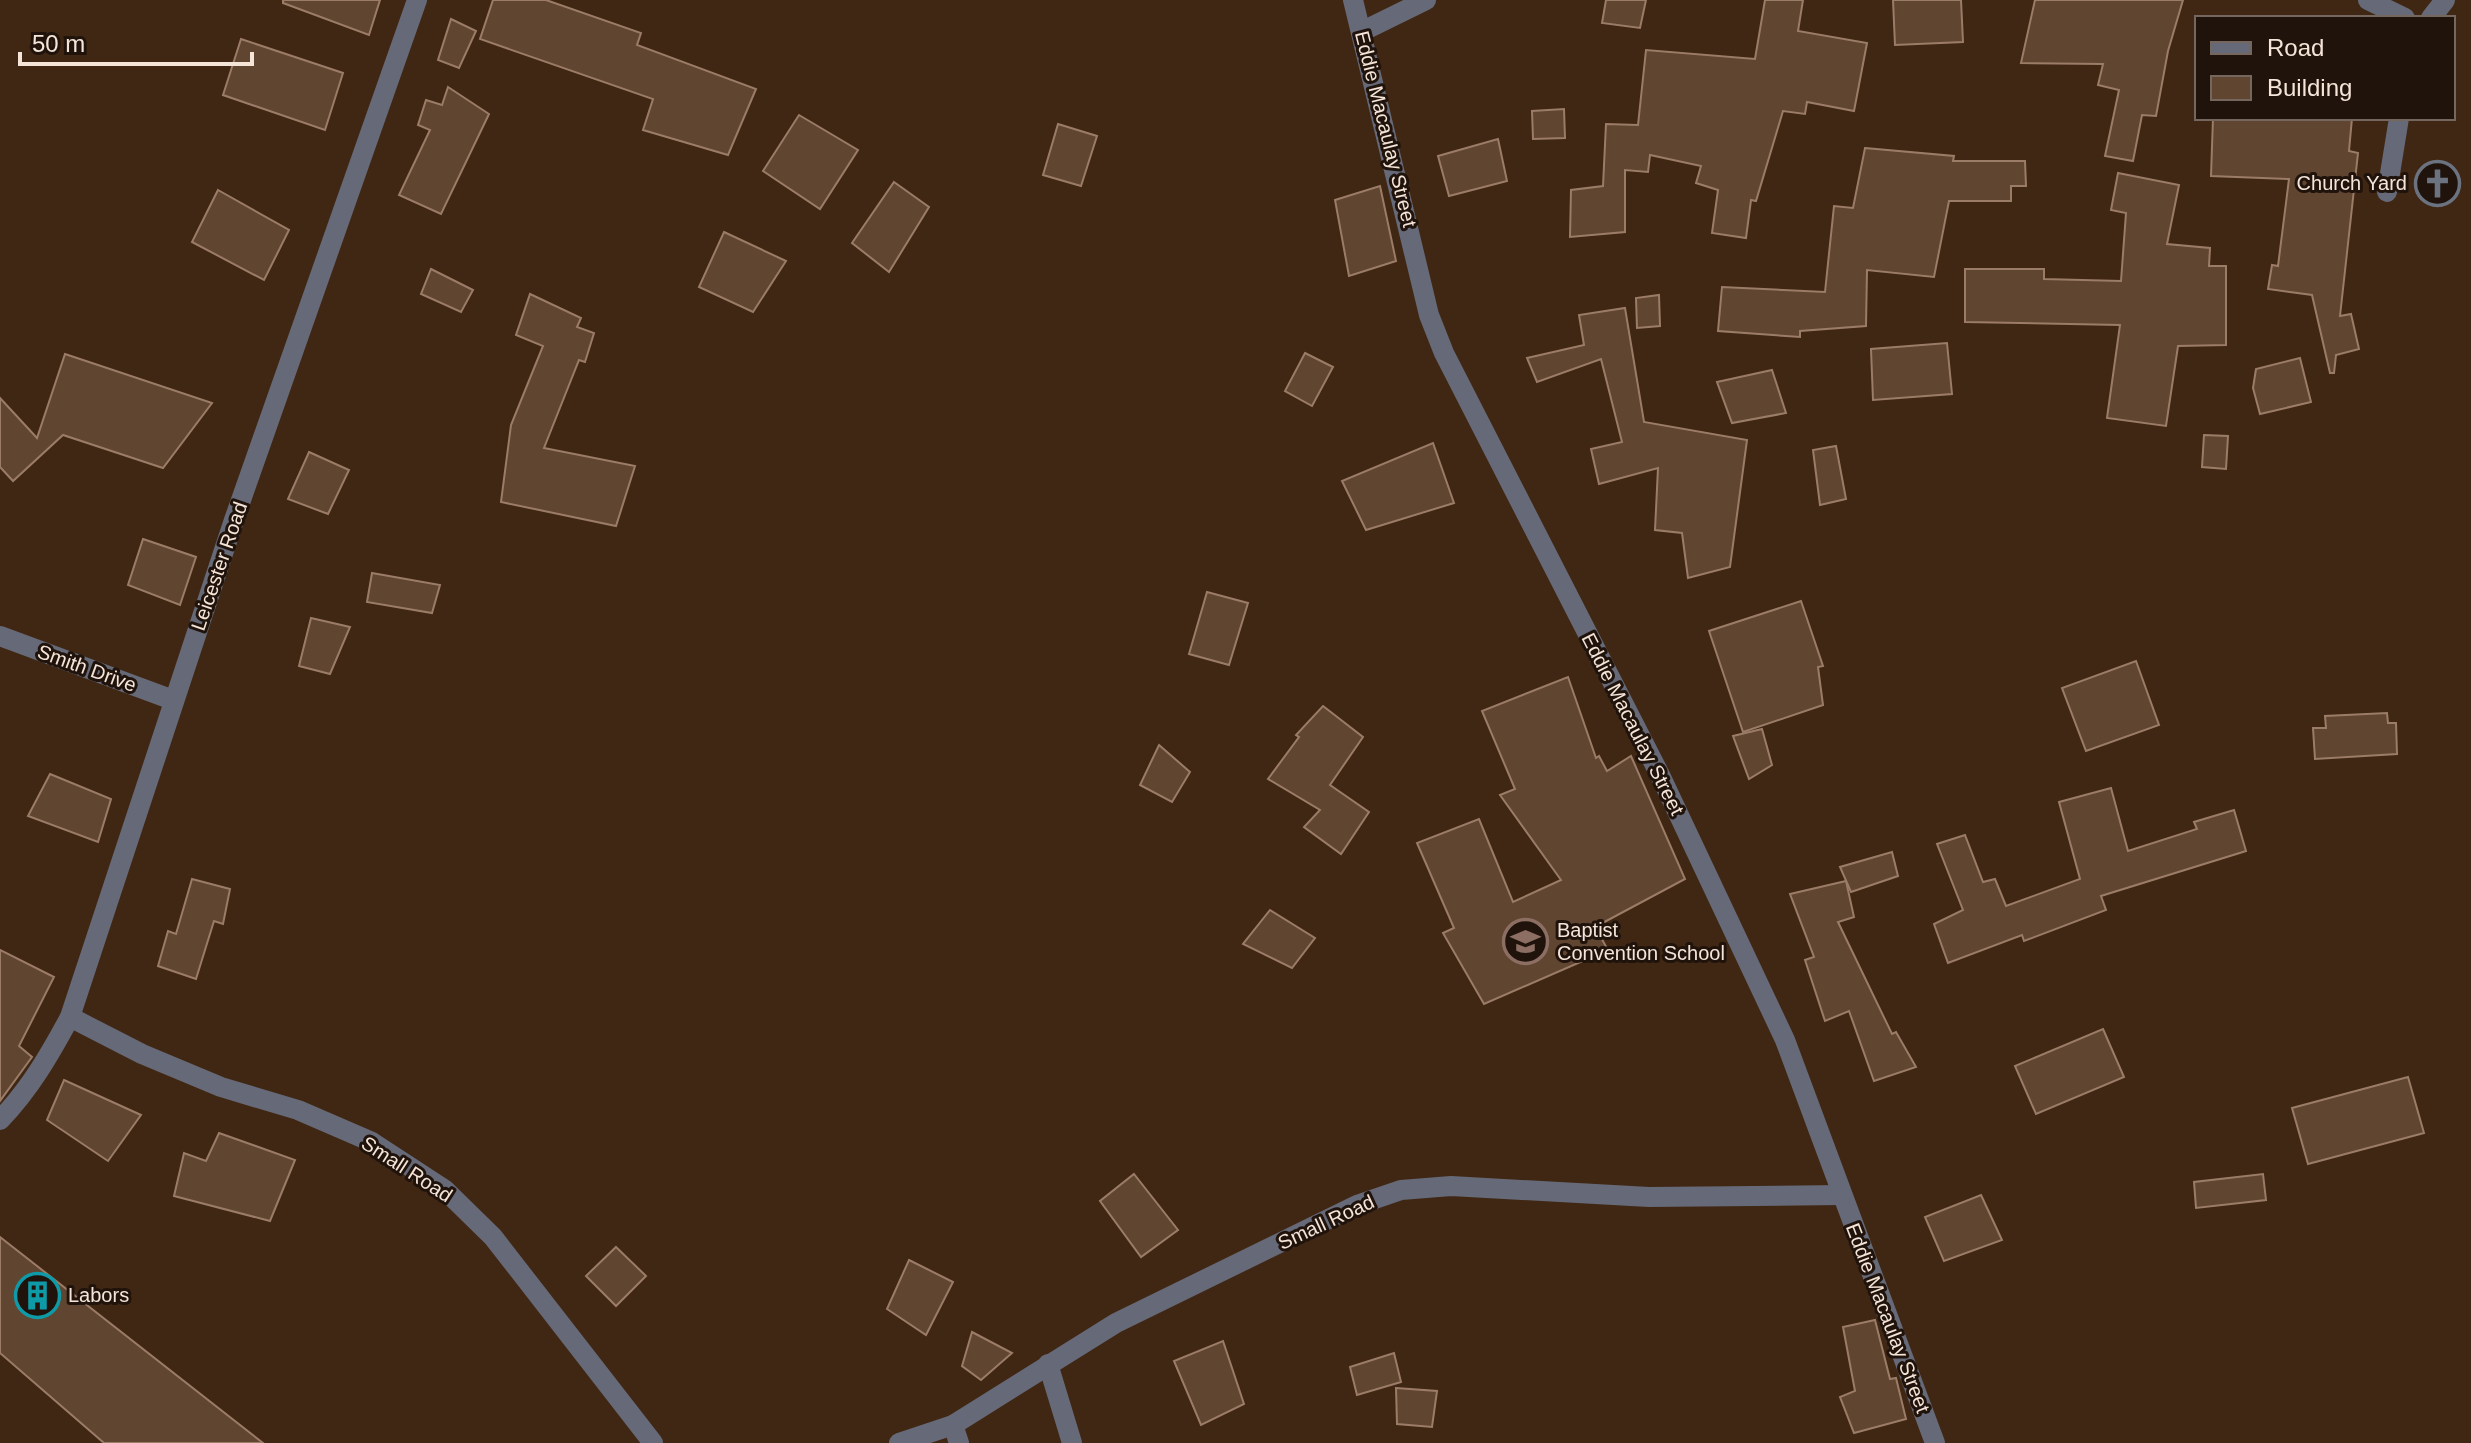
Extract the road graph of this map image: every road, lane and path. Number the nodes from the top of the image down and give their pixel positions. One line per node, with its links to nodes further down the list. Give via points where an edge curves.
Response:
1 (417, 0): 12 (street, Leicester Road)
2 (1353, 0): 8 (street, Eddie Macaulay Street)
3 (1426, 0): 8 (street)
4 (2368, 0): 6 (street)
5 (2445, 0): 7 (street)
6 (2401, 16)
7 (2433, 16)
8 (1363, 31): 15 (street, Eddie Macaulay Street, via 1429,315 1444,353 1660,775 1746,956 1785,1040)
9 (2399, 120): 10 (street)
10 (2387, 192)
11 (0, 636): 12 (street, Smith Drive)
12 (173, 700): 13 (street, Leicester Road)
13 (70, 1017): 14 (street, Leicester Road, via 47,1060); 18 (street, Small Road, via 221,1087 298,1110 372,1142 444,1189 493,1237)
14 (0, 1120)
15 (1841, 1195): 16 (street, Small Road, via 1649,1197 1451,1186 1401,1190 1357,1205 1116,1323); 21 (street, Eddie Macaulay Street)
16 (1048, 1364): 17 (street, Small Road); 20 (street)
17 (956, 1434): 19 (street, Small Road)
18 (653, 1443)
19 (899, 1443)
20 (1072, 1443)
21 (1935, 1443)

